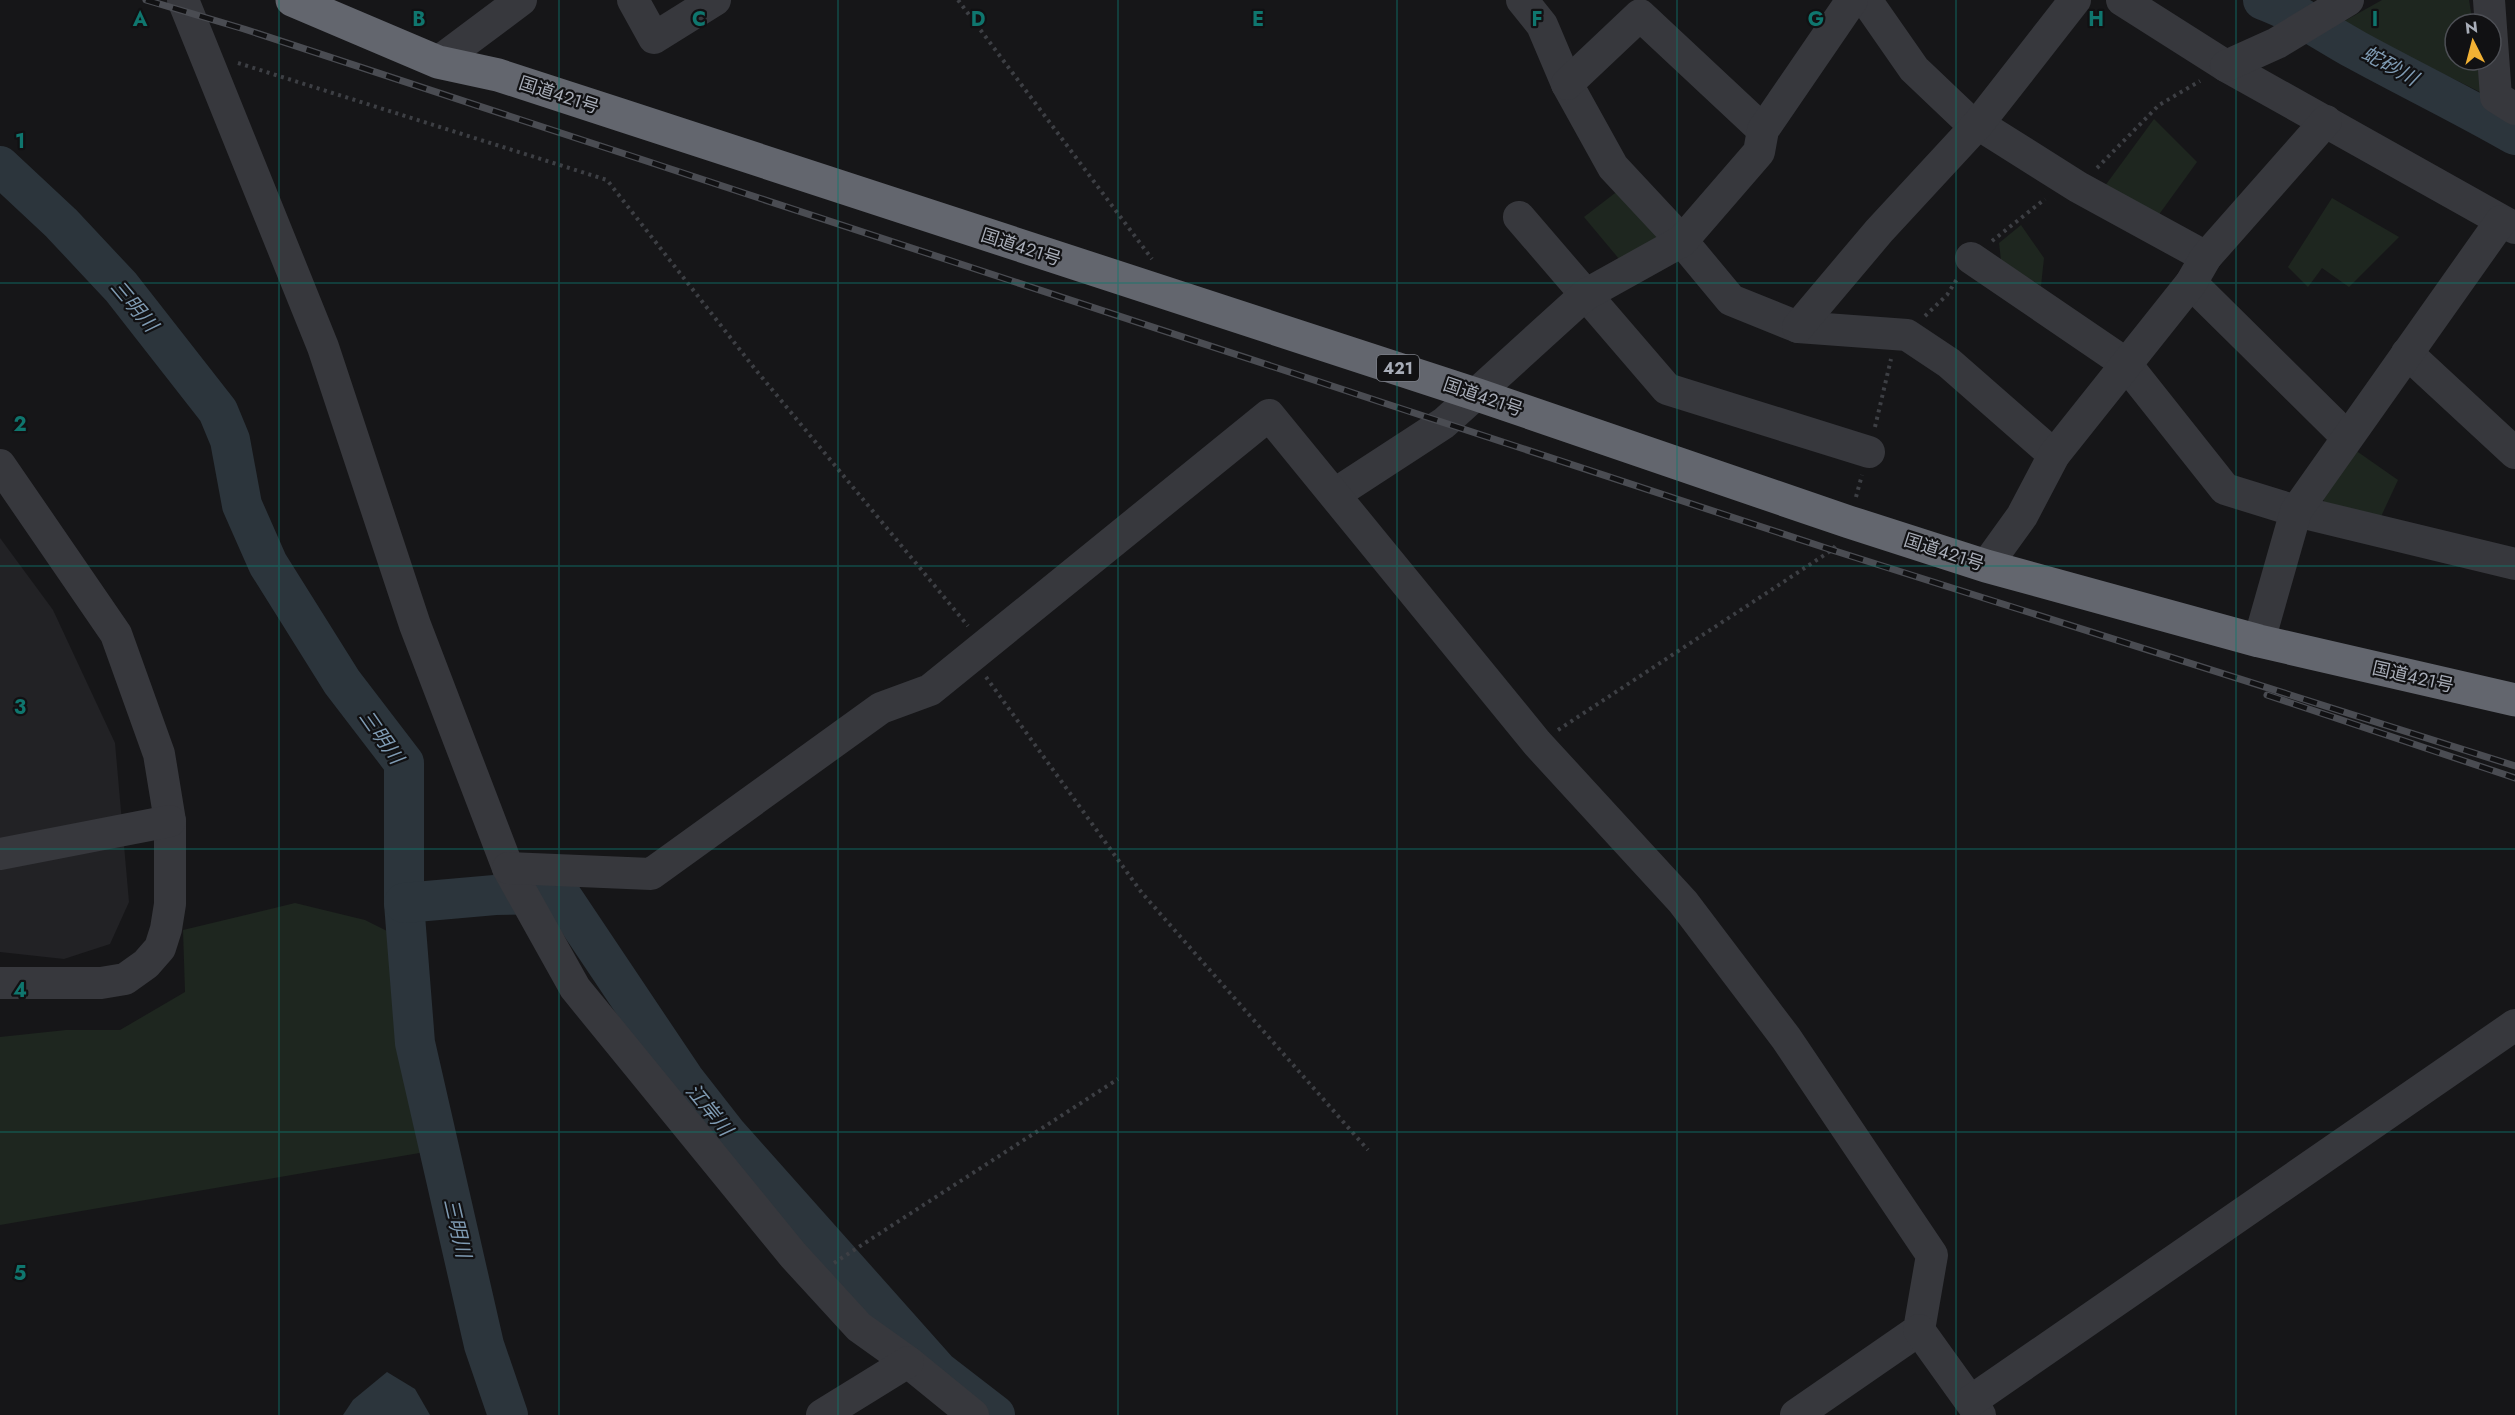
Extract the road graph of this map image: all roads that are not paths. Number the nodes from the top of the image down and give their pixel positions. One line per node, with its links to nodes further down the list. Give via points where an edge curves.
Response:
1 (183, 0): 44 (street, via 323,347 415,625)
2 (292, 0): 14 (highway, 国道421号 / 421)
3 (521, 0): 13 (street)
4 (633, 0): 5 (street, via 654,38)
5 (715, 0)
6 (1522, 0): 16 (street, via 1542,25)
7 (1852, 0): 20 (street)
8 (1866, 0): 19 (street, via 1914,69)
9 (2075, 0): 19 (street)
10 (2122, 0): 15 (street)
11 (2489, 0): 17 (street, via 2496,97)
12 (2335, 8): 15 (street, via 2277,43)
13 (487, 11): 14 (street)
14 (438, 62): 30 (highway, 国道421号 / 421, via 498,75)
15 (2226, 66): 18 (street)
16 (1567, 84): 20 (street, via 1640,15); 23 (street, via 1612,167)
17 (2515, 109)
18 (2326, 121): 22 (street); 25 (street)
19 (1976, 126): 25 (street, via 2078,187); 27 (street, via 1879,231)
20 (1763, 130): 23 (street, via 1759,152)
21 (1519, 217): 26 (street)
22 (2508, 225): 28 (street)
23 (1682, 241): 26 (street); 27 (street, via 1731,300)
24 (1971, 258): 29 (street)
25 (2198, 270): 29 (street); 31 (street)
26 (1585, 295): 30 (street); 32 (street, via 1667,388)
27 (1798, 327): 34 (street, via 1907,334 1949,363)
28 (2407, 353): 31 (street); 33 (street)
29 (2125, 363): 34 (street); 37 (street, via 2225,489)
30 (1478, 395): 36 (street, via 1444,423); 39 (highway, 国道421号 / 421)
31 (2348, 437): 37 (street)
32 (1869, 452)
33 (2515, 453)
34 (2054, 454): 39 (street, via 2022,516)
35 (0, 465): 42 (street, via 116,634 159,754)
36 (1335, 494): 44 (street, via 1269,415 930,690 881,708 651,874); 47 (street, via 1537,743 1683,902 1786,1038 1932,1255)
37 (2296, 511): 38 (street); 40 (street)
38 (2515, 564)
39 (1986, 566): 40 (highway, 国道421号 / 421)
40 (2259, 641): 41 (highway, 国道421号 / 421)
41 (2515, 700)
42 (170, 821): 43 (street); 45 (street, via 170,904 166,929 160,948 146,964 125,979 101,983)
43 (0, 854)
44 (508, 868): 48 (street, via 575,988 793,1255 859,1327)
45 (0, 982)
46 (2515, 1024): 49 (street)
47 (1919, 1330): 49 (street); 52 (street)
48 (908, 1362): 50 (street); 51 (street)
49 (1976, 1408)
50 (822, 1415)
51 (973, 1415)
52 (1796, 1415)

